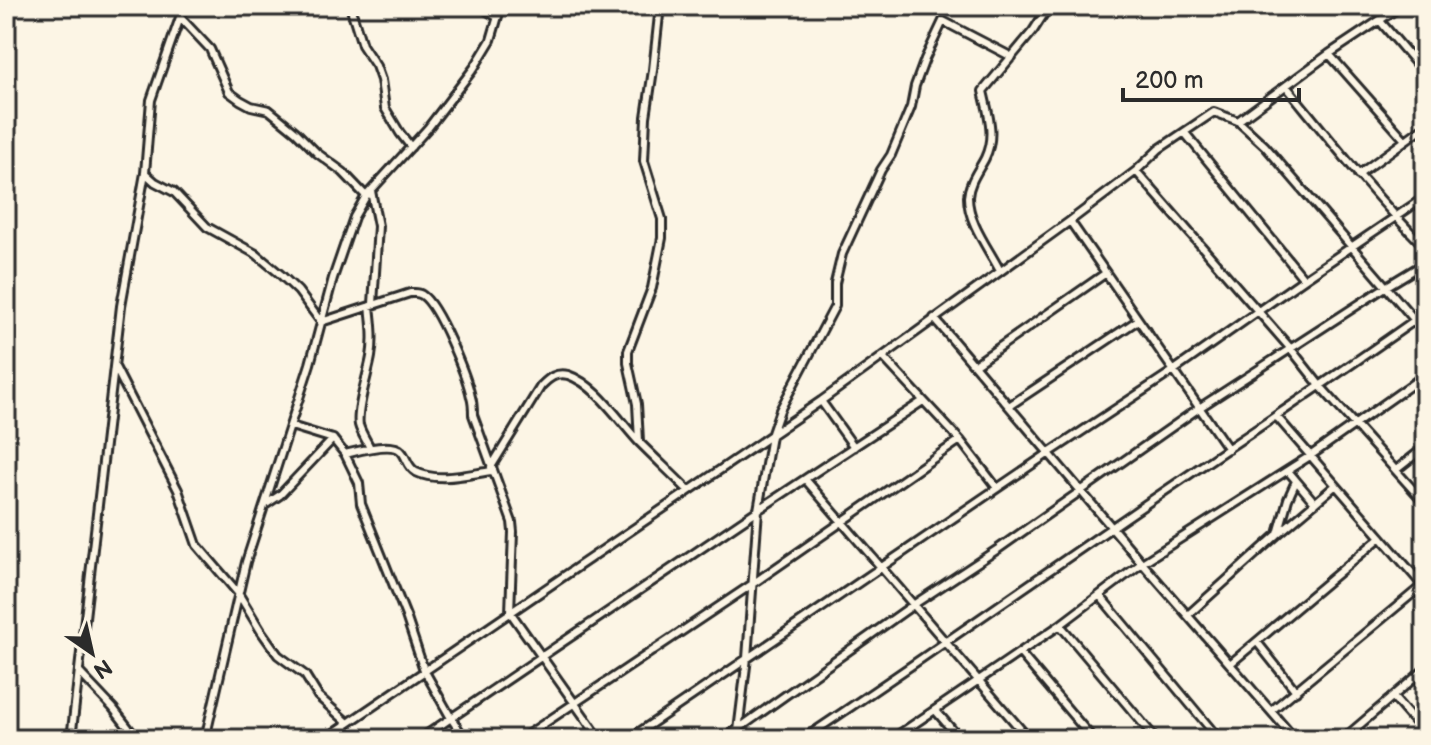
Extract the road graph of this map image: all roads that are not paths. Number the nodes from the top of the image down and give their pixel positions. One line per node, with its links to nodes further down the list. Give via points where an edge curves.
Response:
1 (184, 6): 8 (street)
2 (350, 6): 19 (street, via 362,45 381,80 385,108)
3 (479, 6): 9 (street)
4 (501, 6): 9 (street)
5 (660, 6): 58 (street, via 644,161 662,219 662,238 652,288 628,351)
6 (1049, 6): 12 (street)
7 (1401, 6): 10 (street)
8 (180, 17): 21 (street, via 151,100); 23 (street, via 210,49 229,92 269,110)
9 (497, 17): 19 (street, via 474,68)
10 (1380, 21): 11 (street); 13 (street)
11 (1329, 54): 14 (street); 18 (street)
12 (1012, 57): 30 (street, via 983,91 991,141 968,198 971,215); 55 (street, via 943,21 891,155 842,254 835,306)
13 (1425, 74)
14 (1286, 86): 15 (street); 22 (street)
15 (1238, 121): 17 (street, via 1214,112); 27 (street)
16 (1425, 126): 18 (street)
17 (1185, 133): 20 (street); 32 (street)
18 (1405, 140): 22 (street)
19 (411, 147): 23 (street)
20 (1136, 171): 26 (street); 35 (street)
21 (145, 173): 39 (street, via 174,192 207,227 280,274); 43 (street)
22 (1358, 175): 25 (street)
23 (369, 193): 34 (street, via 378,226); 39 (street, via 354,217)
24 (1425, 197): 25 (street)
25 (1395, 218): 27 (street); 28 (street)
26 (1070, 221): 30 (street); 31 (street)
27 (1353, 247): 32 (street); 33 (street)
28 (1425, 247)
29 (1425, 263): 33 (street)
30 (1000, 271): 36 (street)
31 (1106, 273): 37 (street); 44 (street)
32 (1304, 279): 35 (street)
33 (1387, 286): 38 (street); 41 (street)
34 (372, 305): 39 (street); 61 (street, via 373,342 358,412); 66 (street, via 420,293 436,311 467,383)
35 (1259, 312): 41 (street); 45 (street)
36 (934, 318): 42 (street); 44 (street)
37 (1138, 320): 45 (street); 50 (street)
38 (1415, 320): 40 (street); 47 (street)
39 (321, 322): 54 (street)
40 (1425, 332)
41 (1291, 349): 47 (street); 51 (street)
42 (883, 357): 48 (street); 49 (street)
43 (115, 365): 87 (street, via 178,490 197,545); 101 (street)
44 (974, 365): 50 (street)
45 (1173, 371): 51 (street); 63 (street)
46 (1425, 375): 53 (street)
47 (1321, 387): 52 (street); 53 (street)
48 (821, 401): 55 (street); 59 (street)
49 (923, 401): 57 (street); 59 (street)
50 (1009, 406): 63 (street)
51 (1199, 408): 62 (street); 73 (street)
52 (1277, 417): 62 (street); 65 (street)
53 (1355, 424): 65 (street); 67 (street)
54 (291, 426): 56 (street); 77 (street)
55 (771, 436): 74 (street); 78 (street)
56 (333, 439): 64 (street); 77 (street)
57 (960, 440): 72 (street); 79 (street)
58 (639, 441): 66 (street, via 595,392 558,374 541,386); 74 (street)
59 (854, 447): 69 (street)
60 (1425, 447): 67 (street)
61 (370, 448): 64 (street); 66 (street, via 397,447 411,468 433,477)
62 (1228, 449): 80 (street)
63 (1049, 453): 72 (street); 73 (street)
64 (345, 454): 100 (street)
65 (1310, 456): 68 (street); 71 (street)
66 (492, 469): 90 (street, via 513,532)
67 (1396, 470): 76 (street)
68 (1288, 471): 70 (street); 83 (street)
69 (805, 479): 78 (street); 79 (street)
70 (1296, 481): 75 (street); 81 (street)
71 (1336, 485): 75 (street); 82 (street)
72 (997, 488): 84 (street)
73 (1080, 490): 80 (street); 89 (street)
74 (689, 491): 90 (street)
75 (1315, 503): 81 (street)
76 (1425, 503)
77 (265, 505): 87 (street)
78 (758, 510): 85 (street); 96 (street)
79 (842, 521): 84 (street); 85 (street)
80 (1112, 527): 83 (street); 94 (street)
81 (1278, 534): 91 (street)
82 (1381, 537): 86 (street); 93 (street)
83 (1142, 563): 88 (street); 91 (street)
84 (881, 567): 89 (street); 97 (street)
85 (751, 585): 97 (street); 105 (street)
86 (1424, 586): 103 (street)
87 (238, 593): 109 (street, via 278,655 305,675); 115 (street)
88 (1100, 596): 92 (street); 131 (street)
89 (913, 605): 94 (street); 111 (street)
90 (510, 612): 96 (street); 100 (street)
91 (1188, 615): 98 (street)
92 (1060, 625): 95 (street); 130 (street)
93 (1257, 642): 98 (street); 103 (street)
94 (946, 644): 102 (street); 125 (street)
95 (1020, 653): 102 (street); 129 (street)
96 (543, 657): 105 (street); 108 (street)
97 (747, 658): 111 (street); 122 (street)
98 (1230, 664): 107 (street)
99 (1425, 669): 104 (street)
100 (424, 670): 108 (street); 109 (street)
101 (79, 672): 113 (street); 114 (street)
102 (977, 680): 106 (street); 128 (street)
103 (1296, 691): 107 (street)
104 (1393, 697): 110 (street); 112 (street)
105 (575, 702): 120 (street); 121 (street)
106 (936, 711): 126 (street); 127 (street)
107 (1271, 711): 132 (street)
108 (451, 718): 118 (street); 119 (street)
109 (347, 724): 116 (street); 117 (street)
110 (1356, 728): 133 (street); 134 (street)
111 (738, 731): 123 (street); 124 (street)
112 (1425, 734)
113 (71, 739)
114 (137, 739)
115 (205, 739)
116 (325, 739)
117 (346, 739)
118 (420, 739)
119 (465, 739)
120 (521, 739)
121 (600, 739)
122 (629, 739)
123 (724, 739)
124 (737, 739)
125 (803, 739)
126 (892, 739)
127 (960, 739)
128 (1029, 739)
129 (1093, 739)
130 (1156, 739)
131 (1218, 739)
132 (1295, 739)
133 (1343, 739)
134 (1365, 739)

